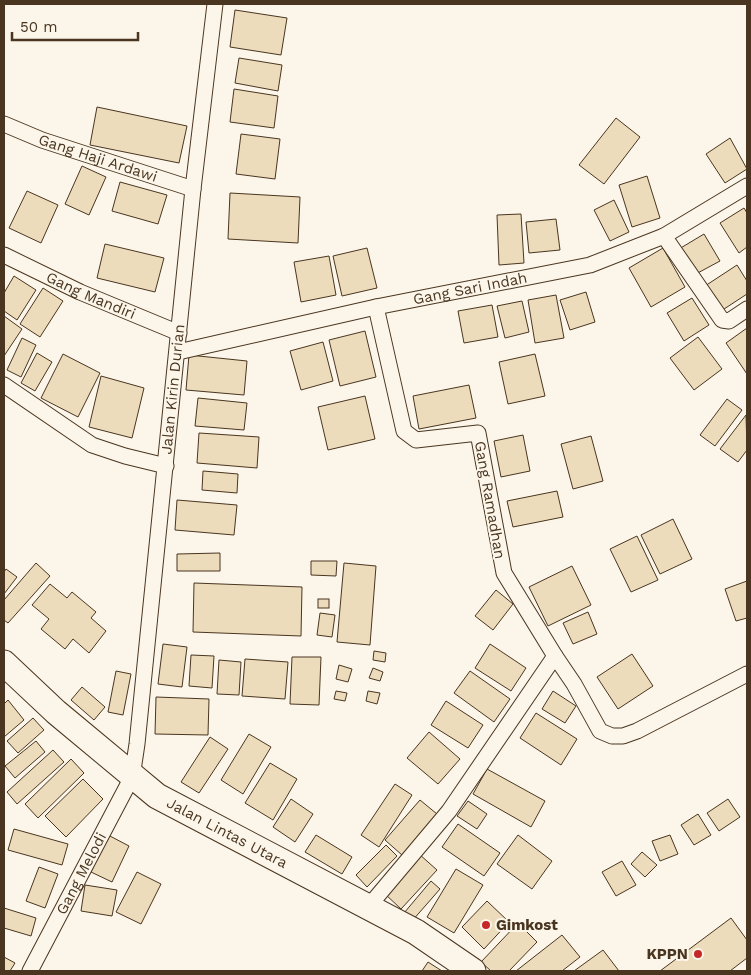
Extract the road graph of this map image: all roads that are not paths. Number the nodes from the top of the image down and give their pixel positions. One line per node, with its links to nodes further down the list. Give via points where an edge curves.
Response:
1 (215, 4): 4 (street, Jalan Kirin Durian)
2 (4, 124): 4 (street, Gang Haji Ardawi, via 42,140)
3 (747, 186): 5 (street, Gang Sari Indah)
4 (193, 189): 9 (street, Jalan Kirin Durian)
5 (664, 236): 7 (street, Gang Sari Indah, via 590,266); 8 (street, via 722,320 730,321)
6 (4, 255): 9 (street, Gang Mandiri, via 80,292)
7 (376, 307): 10 (street, Gang Sari Indah); 13 (street, Gang Ramadhan, via 404,432 416,440 478,433 504,573)
8 (747, 309)
9 (179, 333): 10 (street, Jalan Kirin Durian)
10 (178, 352): 12 (street, Jalan Kirin Durian)
11 (4, 385): 12 (street, via 92,445)
12 (166, 466): 16 (street, Jalan Kirin Durian)
13 (554, 656): 15 (street, via 600,731 612,736 637,731); 17 (street, via 458,799)
14 (4, 663): 16 (highway, Jalan Lintas Utara)
15 (747, 674)
16 (132, 777): 17 (highway, Jalan Lintas Utara, via 182,811); 18 (street, Gang Melodi)
17 (369, 906): 19 (highway, Jalan Lintas Utara, via 416,932)
18 (30, 971)
19 (473, 971)

